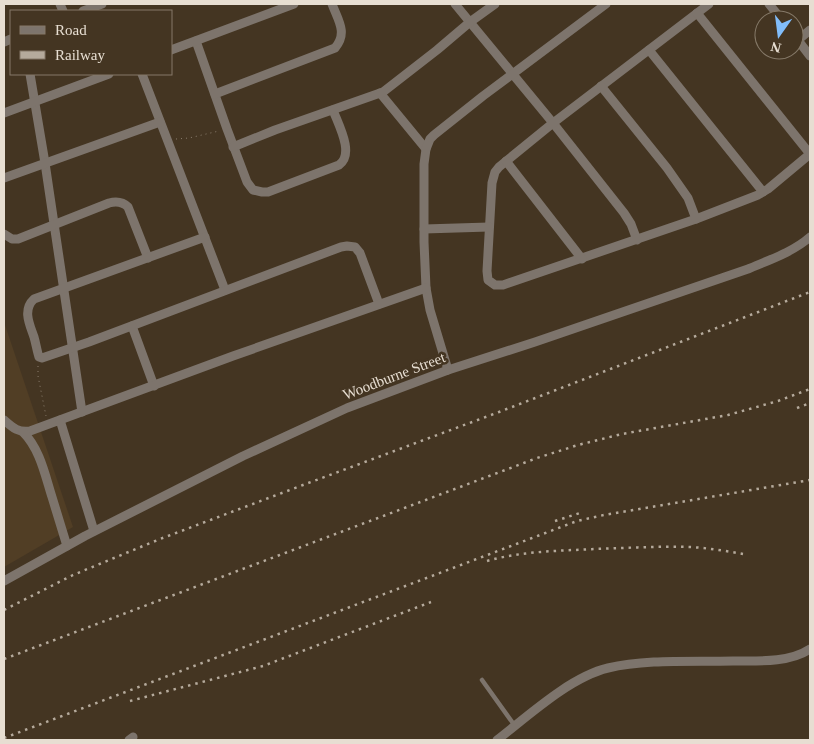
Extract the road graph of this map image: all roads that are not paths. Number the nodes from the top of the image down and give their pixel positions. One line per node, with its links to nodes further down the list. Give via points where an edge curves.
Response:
1 (102, 4): 8 (street)
2 (294, 4): 11 (street)
3 (332, 4): 21 (street, via 342,31 336,48)
4 (455, 4): 10 (street)
5 (495, 4): 10 (street)
6 (606, 4): 14 (street)
7 (709, 4): 9 (street)
8 (86, 10)
9 (697, 13): 13 (street); 29 (street)
10 (470, 22): 14 (street); 20 (street)
11 (196, 41): 12 (street); 21 (street)
12 (172, 50)
13 (649, 50): 19 (street); 33 (street)
14 (513, 74): 26 (street); 28 (street, via 434,135)
15 (30, 75): 22 (street)
16 (103, 75): 18 (street)
17 (142, 75): 25 (street)
18 (90, 77): 22 (street)
19 (601, 86): 26 (street); 34 (street, via 667,168 688,198)
20 (380, 93): 23 (street); 28 (street)
21 (216, 94): 27 (street)
22 (35, 101): 24 (street); 31 (street)
23 (333, 110): 27 (street); 27 (street, via 345,144 343,162 268,192 253,190)
24 (4, 113)
25 (160, 122): 31 (street); 39 (street)
26 (553, 123): 30 (street); 41 (street, via 624,213)
27 (233, 147)
28 (426, 149): 37 (street)
29 (810, 154): 33 (street)
30 (506, 161): 36 (street, via 493,178); 43 (street)
31 (45, 163): 32 (street); 35 (street)
32 (4, 178)
33 (763, 192): 34 (street)
34 (696, 219): 41 (street)
35 (54, 225): 38 (street, via 18,239); 42 (street, via 109,203 123,203 128,207); 44 (street)
36 (489, 227): 37 (street); 43 (street, via 487,271 488,280 495,285)
37 (424, 228): 45 (street)
38 (4, 234)
39 (204, 237): 42 (street); 46 (street)
40 (810, 237): 50 (street, Woodburne Street, via 794,248 748,268)
41 (637, 240): 43 (street)
42 (148, 258): 44 (street)
43 (582, 259)
44 (64, 288): 49 (street); 49 (street, via 30,302 28,318 39,357)
45 (426, 288): 47 (street); 50 (street)
46 (225, 290): 47 (street, via 341,248 352,247 360,254); 48 (street)
47 (379, 304): 51 (street)
48 (132, 326): 49 (street); 51 (street)
49 (72, 348): 52 (street)
50 (448, 370): 56 (street, Woodburne Street, via 348,408 243,456)
51 (154, 386): 52 (street)
52 (82, 412): 54 (street)
53 (4, 420): 55 (street)
54 (60, 420): 55 (street); 56 (street)
55 (23, 432): 57 (street, via 42,465)
56 (94, 531): 57 (street, Woodburne Street)
57 (67, 546): 58 (street, Woodburne Street)
58 (4, 581)
59 (810, 648): 61 (street, via 781,659 644,663 607,668 572,684)
60 (482, 680): 61 (lane)
61 (515, 726): 62 (street)
62 (498, 740)

